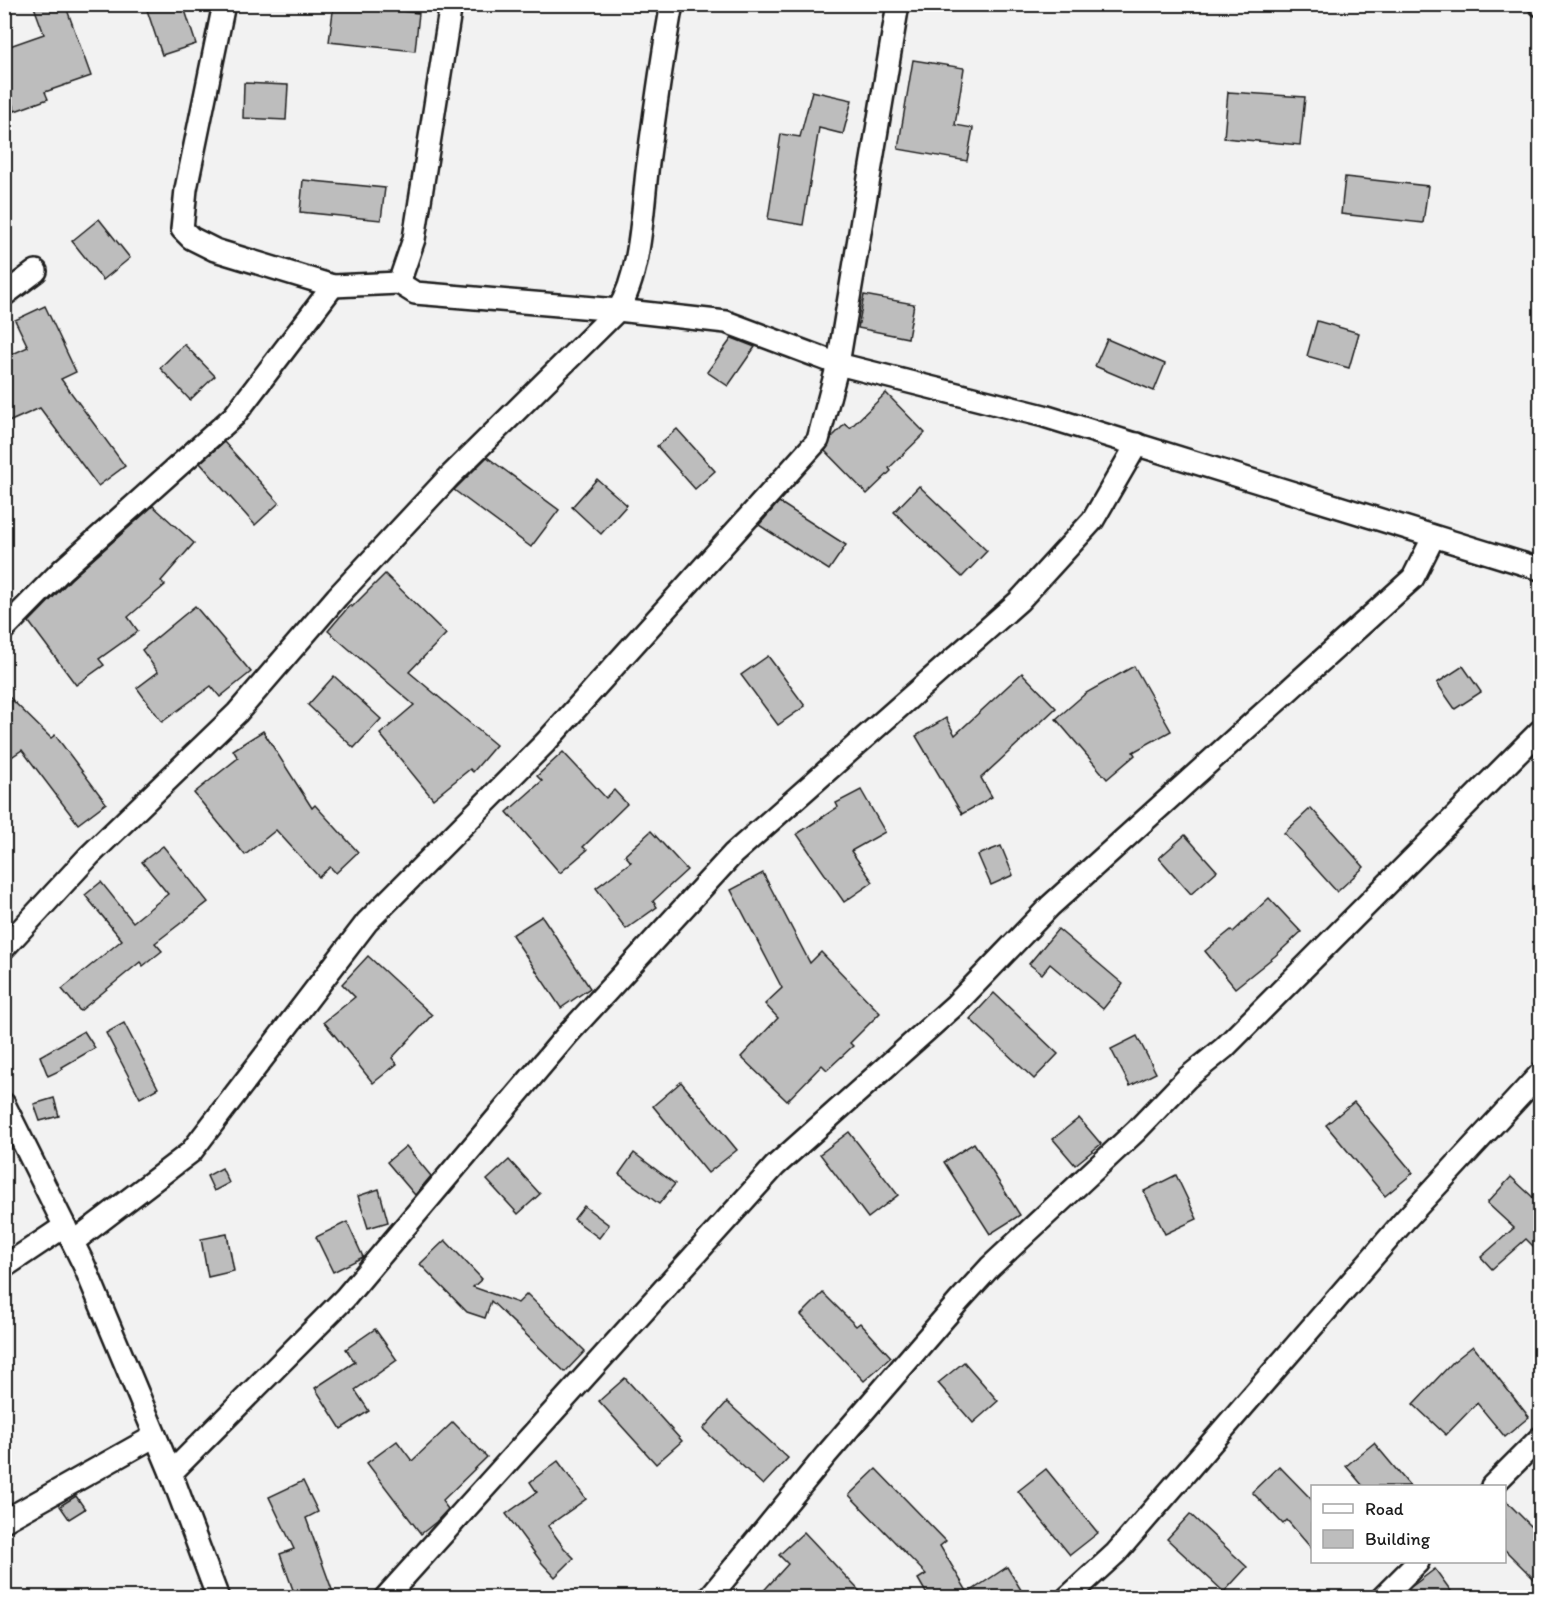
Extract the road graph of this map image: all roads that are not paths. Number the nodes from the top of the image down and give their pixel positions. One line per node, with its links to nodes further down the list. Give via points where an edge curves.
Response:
1 (224, 4): 7 (street, via 186,189 182,229 215,250)
2 (452, 4): 6 (street, via 414,239)
3 (672, 4): 9 (street, via 658,79 637,252 626,297)
4 (898, 4): 10 (street)
5 (36, 271): 8 (street)
6 (399, 283): 7 (street); 9 (street, via 415,293)
7 (333, 286): 14 (street, via 234,416 62,570)
8 (4, 295)
9 (618, 310): 10 (street, via 726,322); 16 (street, via 449,477 337,597 237,713 88,856)
10 (838, 364): 11 (street, via 1044,416); 19 (street, via 818,440 546,743 367,922 191,1152)
11 (1137, 444): 12 (street); 23 (street, via 1094,520 1019,601 733,854 567,1035 345,1298)
12 (1433, 538): 13 (street); 28 (street, via 1413,578 1050,906 955,1005 774,1166)
13 (1540, 569)
14 (4, 629)
15 (1540, 730): 29 (street, via 1224,1048 990,1267 826,1455)
16 (4, 948)
17 (1540, 1074): 30 (street, via 1404,1221 1116,1553)
18 (4, 1104): 19 (street)
19 (69, 1234): 20 (street); 21 (street)
20 (4, 1267)
21 (155, 1436): 23 (street); 25 (street)
22 (1540, 1438): 24 (street)
23 (171, 1473): 27 (street)
24 (1493, 1485)
25 (4, 1521)
26 (1417, 1563): 31 (street)
27 (218, 1598)
28 (385, 1598)
29 (709, 1598)
30 (1067, 1598)
31 (1382, 1598)

